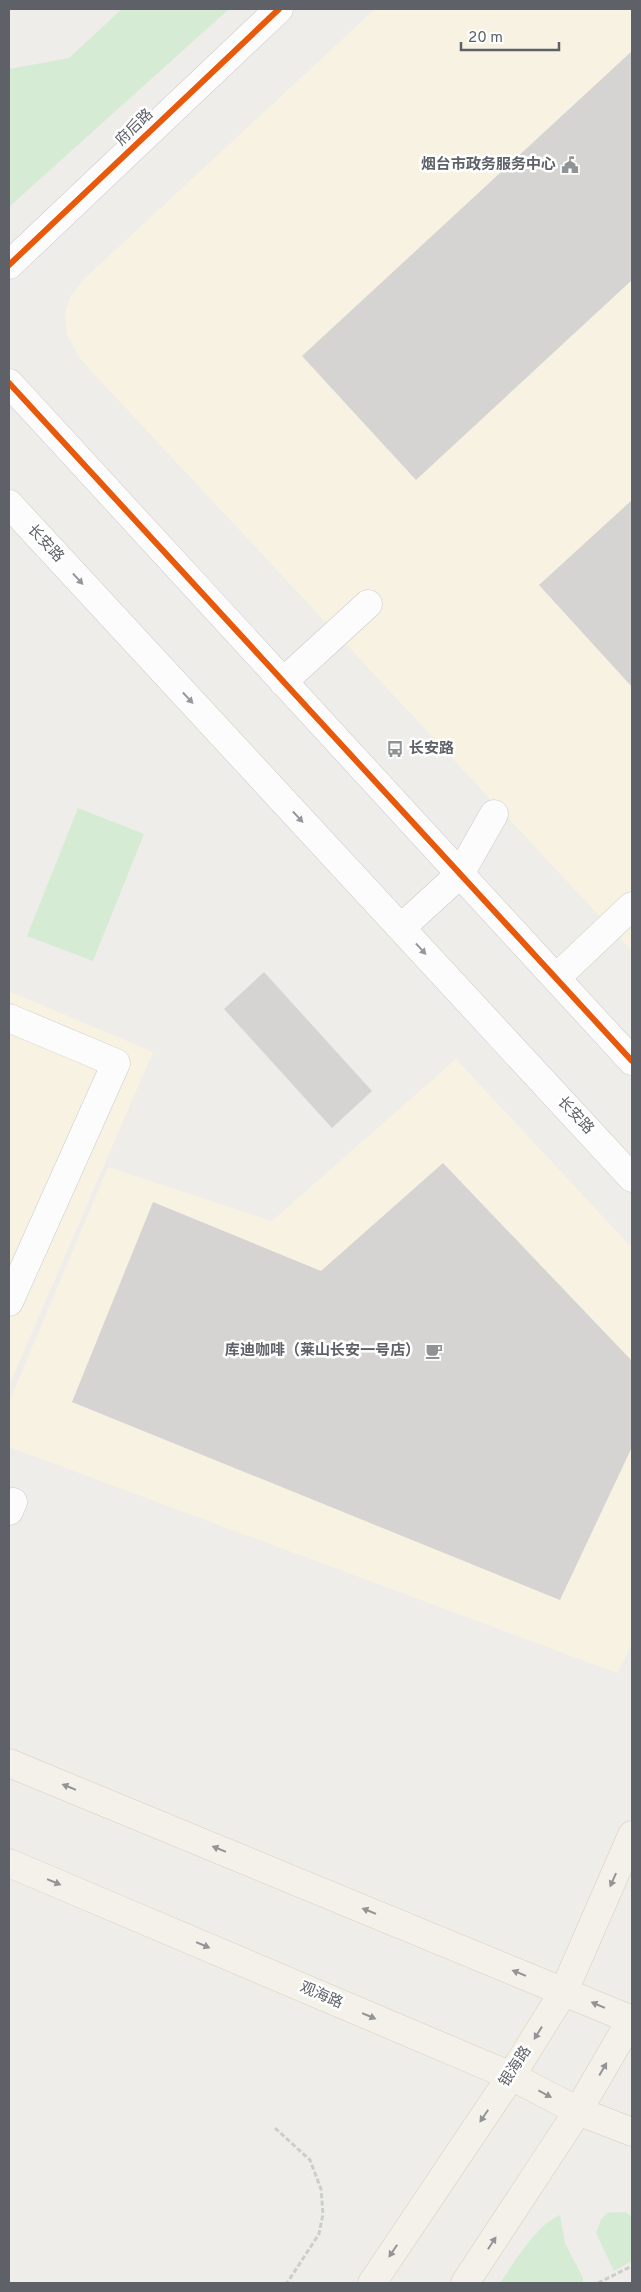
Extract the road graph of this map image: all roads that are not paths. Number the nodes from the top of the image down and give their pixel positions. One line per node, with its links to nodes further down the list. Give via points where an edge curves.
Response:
1 (279, 9): 2 (street, 府后路)
2 (9, 265)
3 (9, 383): 6 (street)
4 (9, 504): 10 (street, 长安路, one-way to 10)
5 (368, 604): 6 (street)
6 (283, 682): 8 (street)
7 (494, 814): 8 (street)
8 (460, 874): 10 (street); 11 (street)
9 (632, 906): 11 (street)
10 (401, 928): 14 (street, 长安路, one-way to 14)
11 (556, 978): 13 (street)
12 (9, 1018): 15 (street, via 116,1063)
13 (632, 1061)
14 (632, 1178)
15 (9, 1302)
16 (9, 1763): 19 (main road, one-way to 16)
17 (632, 1836): 19 (main road, 银海路, one-way to 19)
18 (9, 1863): 21 (main road, 观海路, one-way to 21)
19 (564, 1992): 20 (main road, one-way to 19); 21 (main road, 银海路, one-way to 21)
20 (632, 2019): 22 (main road, one-way to 20)
21 (511, 2076): 22 (main road, 观海路, one-way to 22); 24 (main road, 银海路, one-way to 24)
22 (578, 2111): 23 (main road, 观海路); 25 (main road, one-way to 22)
23 (632, 2132)
24 (372, 2283)
25 (465, 2283)

